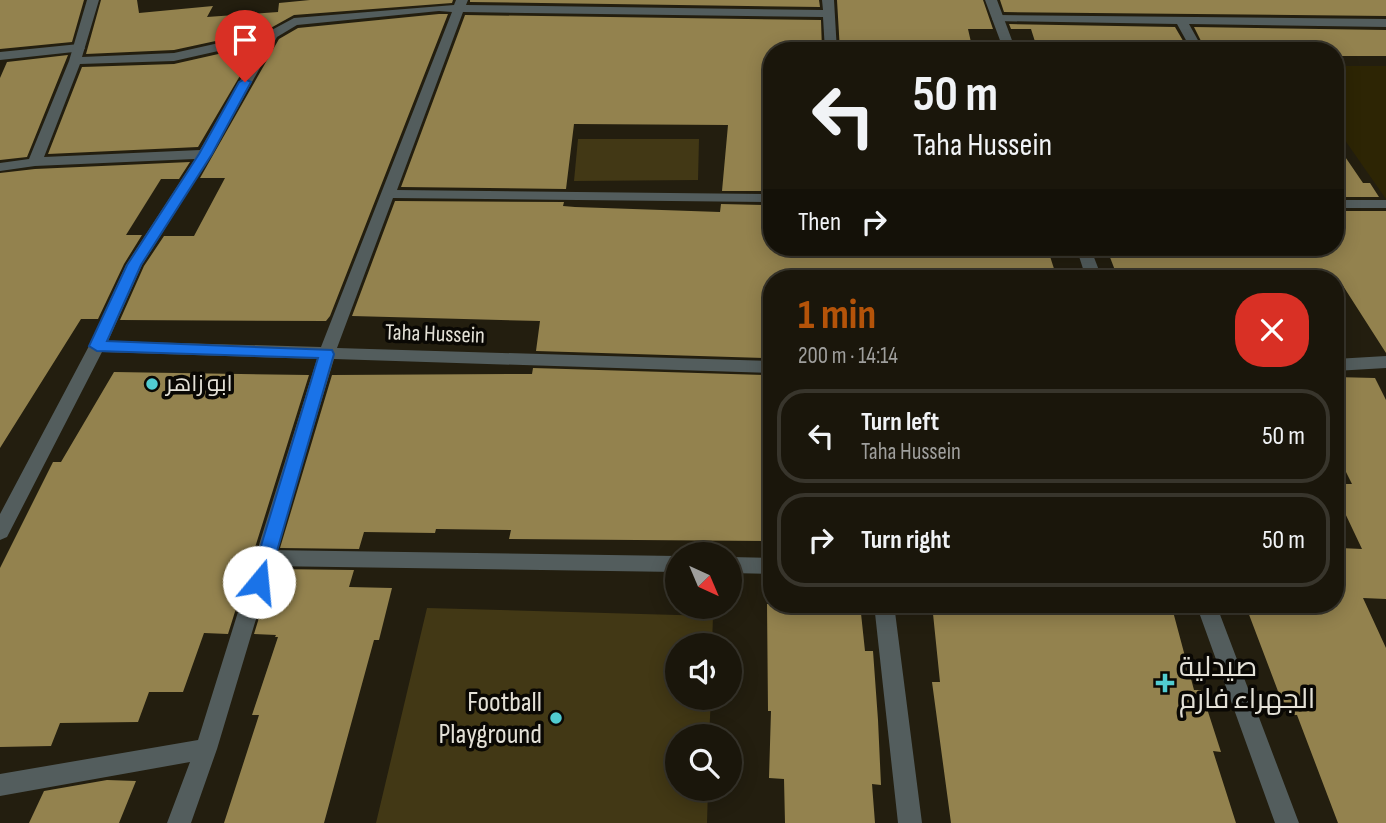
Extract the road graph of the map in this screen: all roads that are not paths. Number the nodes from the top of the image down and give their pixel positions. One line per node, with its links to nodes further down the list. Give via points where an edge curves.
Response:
1 (93, 0): 13 (street)
2 (828, 0): 5 (street)
3 (991, 0): 6 (street)
4 (461, 4): 5 (street); 9 (street, via 294,22); 18 (street)
5 (828, 14): 10 (street)
6 (998, 19): 7 (street); 11 (street)
7 (1181, 21): 8 (street); 12 (street)
8 (1386, 23)
9 (272, 35): 13 (street, via 174,57); 15 (street)
10 (830, 42)
11 (1007, 42)
12 (1193, 42)
13 (77, 54): 14 (street); 16 (street)
14 (0, 56)
15 (205, 154): 16 (street); 22 (street, via 134,265)
16 (35, 162): 17 (street)
17 (0, 167)
18 (389, 194): 19 (street); 23 (street)
19 (763, 198)
20 (1344, 204): 21 (street)
21 (1386, 205)
22 (97, 346): 23 (street, Taha Hussein); 27 (street)
23 (327, 354): 26 (street, Taha Hussein); 28 (street)
24 (1344, 365): 25 (street)
25 (1383, 366)
26 (763, 367)
27 (0, 532)
28 (266, 558): 29 (street); 34 (street)
29 (665, 564)
30 (742, 565): 31 (street)
31 (763, 566)
32 (885, 613): 37 (street)
33 (1209, 613): 38 (street)
34 (206, 749): 35 (street); 36 (street)
35 (0, 785)
36 (179, 823)
37 (910, 823)
38 (1287, 823)

